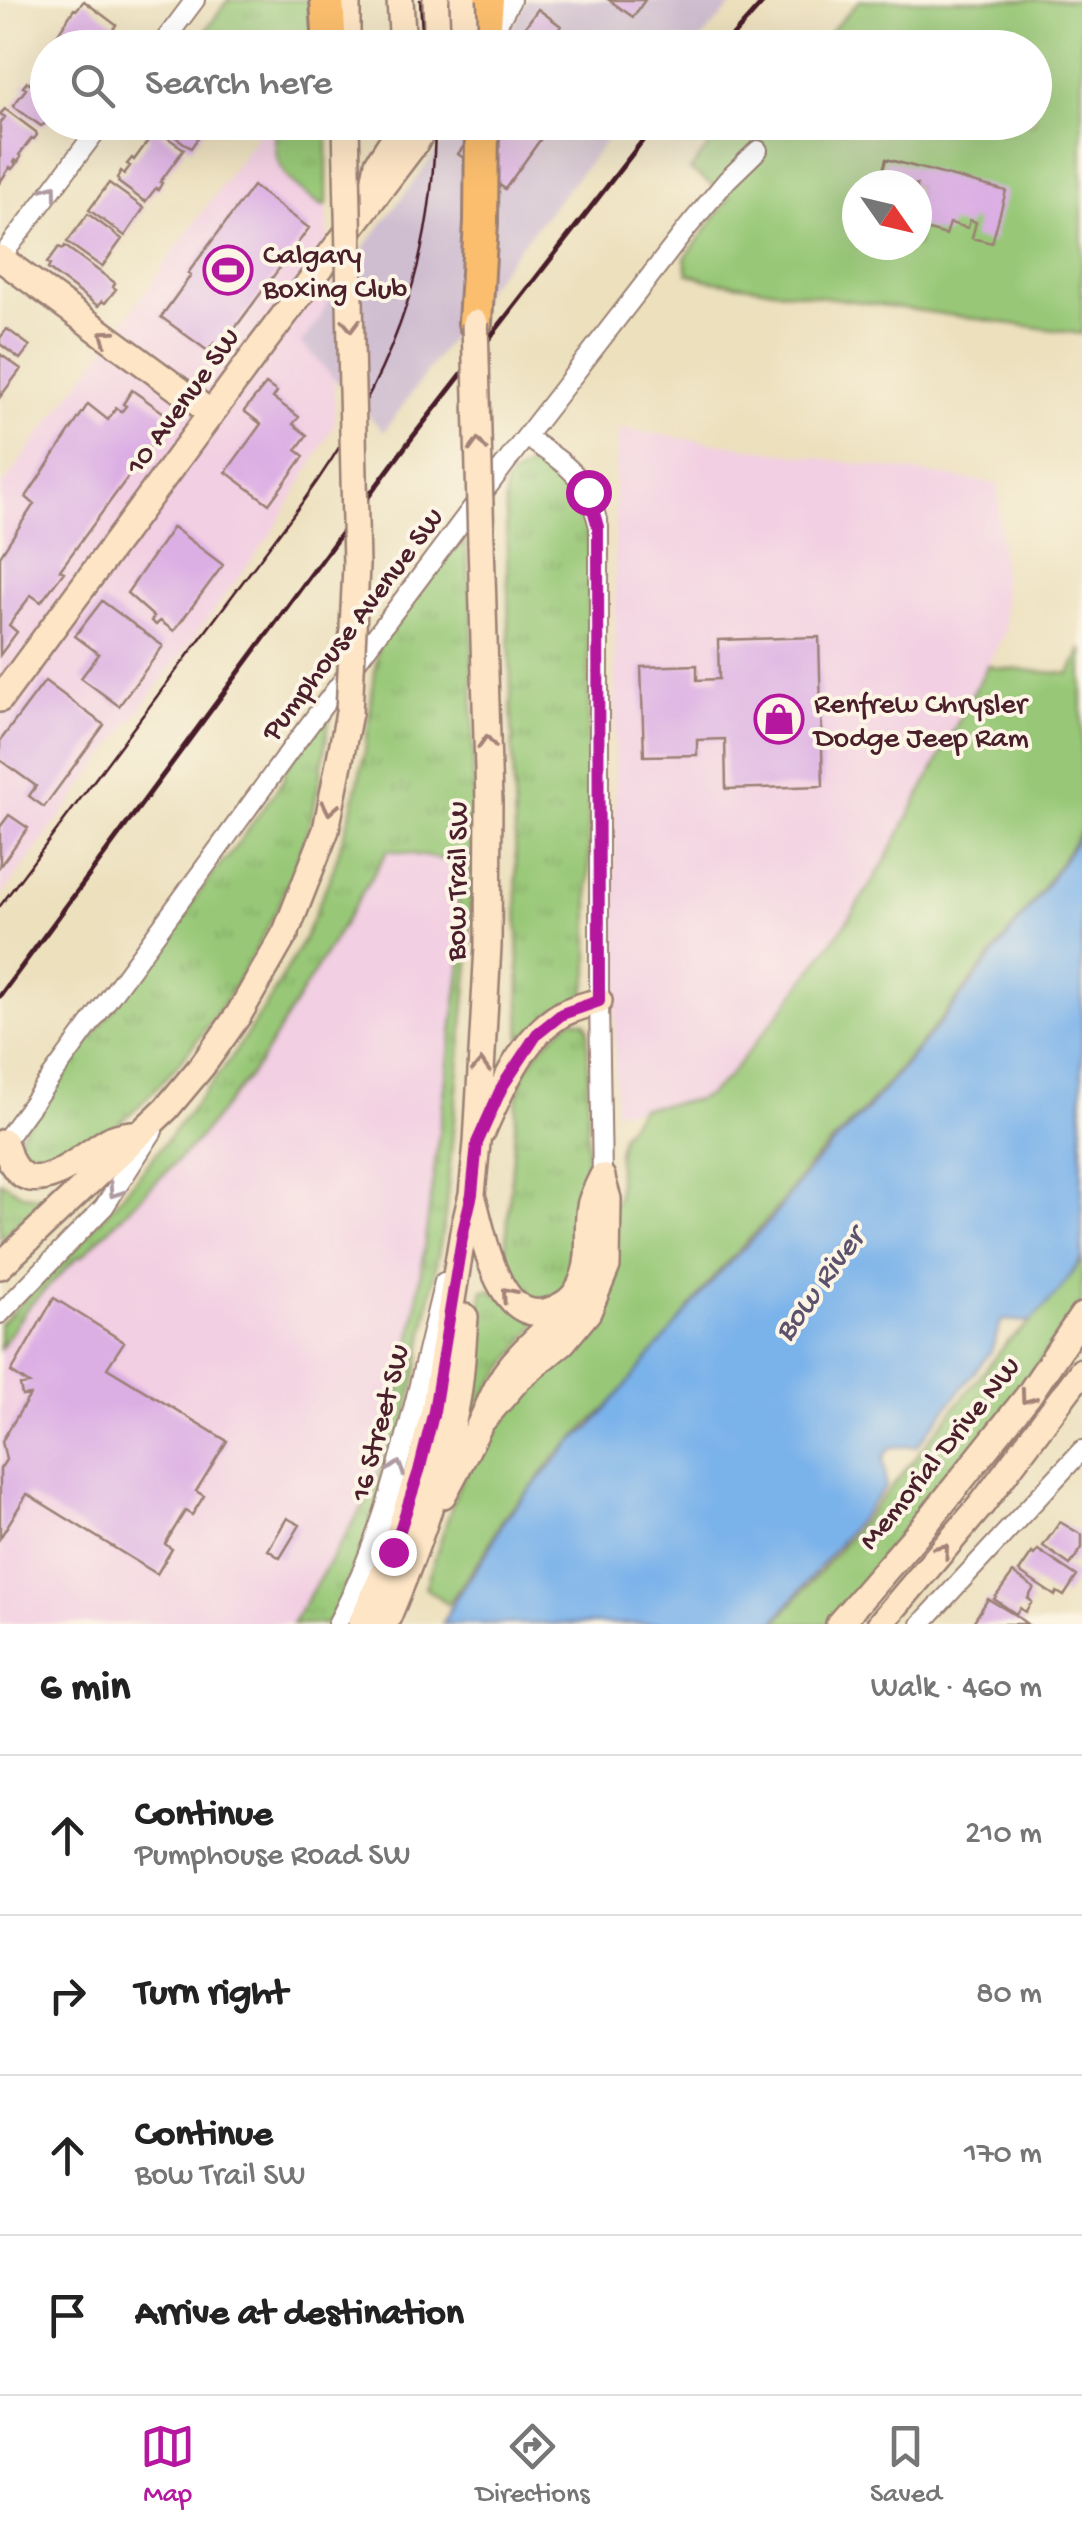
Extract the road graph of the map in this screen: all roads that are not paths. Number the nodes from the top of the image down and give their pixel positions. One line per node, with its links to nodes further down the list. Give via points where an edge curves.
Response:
1 (195, 0): 8 (street)
2 (328, 0): 9 (highway)
3 (347, 0): 10 (main road)
4 (400, 0): 11 (main road)
5 (511, 0): 7 (street)
6 (436, 2): 7 (main road, via 446,16); 12 (main road)
7 (478, 19)
8 (172, 30)
9 (329, 30)
10 (347, 30)
11 (402, 30)
12 (437, 30)
13 (89, 140): 19 (street, one-way to 13)
14 (346, 140): 25 (main road, one-way to 25, bridge, via 356,566 349,713 326,830 286,932 239,1014)
15 (407, 140): 21 (main road, 10 Avenue SW, via 370,203)
16 (469, 140): 20 (main road, Bow Trail SW)
17 (482, 140): 20 (highway)
18 (758, 150): 22 (street, Pumphouse Avenue SW, via 688,228)
19 (0, 259): 21 (main road, one-way to 19)
20 (475, 322): 27 (main road, Bow Trail SW, one-way to 20, bridge, via 489,801)
21 (211, 412): 23 (main road, 10 Avenue SW)
22 (526, 437): 24 (street, via 580,478 598,527); 28 (street, Pumphouse Avenue SW)
23 (0, 699)
24 (599, 1001): 27 (main road, via 562,1014 537,1034 502,1087); 29 (street)
25 (166, 1108): 26 (main road); 34 (street, one-way to 34, via 104,1206)
26 (142, 1132): 28 (main road, via 113,1138 62,1171 33,1179 12,1164); 32 (main road)
27 (477, 1143): 30 (main road, Bow Trail SW)
28 (2, 1144)
29 (602, 1177): 33 (main road, via 590,1204 586,1271); 37 (main road, via 607,1266 588,1312)
30 (472, 1194): 31 (main road, Bow Trail SW); 33 (main road, one-way to 30, via 545,1312 510,1300 497,1280)
31 (463, 1232): 39 (main road, via 468,1282 459,1392); 40 (street, 16 Street SW, one-way to 31, via 400,1461 450,1258); 41 (main road, Bow Trail SW, via 419,1471)
32 (0, 1266)
33 (576, 1295): 37 (main road, via 507,1370)
34 (0, 1314)
35 (1082, 1316): 43 (main road, Memorial Drive NW, one-way to 43, via 1004,1427)
36 (1082, 1371): 44 (main road, one-way to 36)
37 (482, 1421): 39 (main road)
38 (1082, 1450): 45 (street)
39 (424, 1518): 42 (main road)
40 (337, 1624)
41 (361, 1624)
42 (385, 1624)
43 (838, 1624)
44 (880, 1624)
45 (921, 1624)

